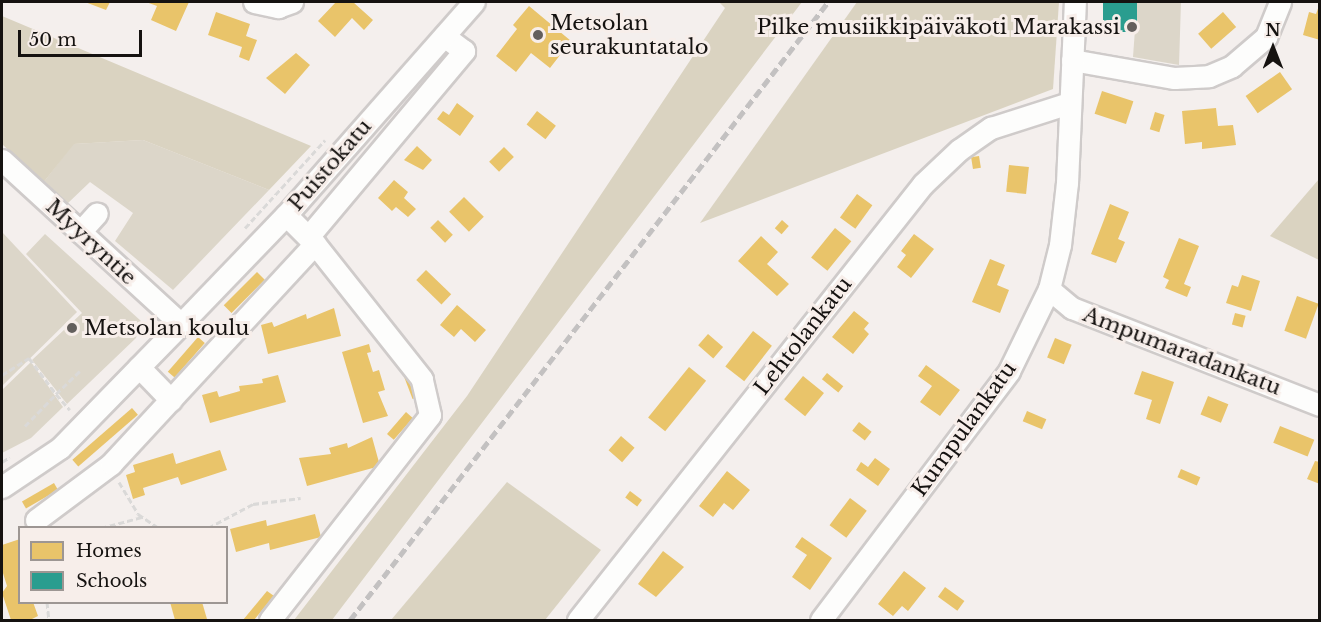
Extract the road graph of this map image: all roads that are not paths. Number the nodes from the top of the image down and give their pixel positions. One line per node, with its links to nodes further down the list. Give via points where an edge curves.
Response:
1 (254, 2): 2 (street, via 278,7)
2 (292, 2)
3 (474, 2): 6 (street, Puistokatu)
4 (1075, 2): 7 (street, Kumpulankatu)
5 (1280, 2): 7 (street, via 1266,37 1232,66 1209,76 1174,78)
6 (444, 36): 11 (street, Puistokatu); 13 (street, via 464,51)
7 (1072, 60): 8 (street, Kumpulankatu)
8 (1068, 103): 14 (street, Kumpulankatu, via 1064,213); 22 (street, Lehtolankatu, via 990,128 959,150 923,184)
9 (2, 160): 12 (street, Myyryntie)
10 (98, 213): 12 (street)
11 (286, 215): 13 (street); 15 (street, Puistokatu)
12 (80, 232): 15 (street, Myyryntie)
13 (312, 241): 17 (street); 21 (street, via 422,379 430,415)
14 (1049, 289): 18 (street, Ampumaradankatu, via 1072,308); 23 (street, Kumpulankatu, via 1010,371)
15 (181, 324): 16 (street, Puistokatu)
16 (139, 367): 17 (street); 19 (street, Puistokatu, via 60,448)
17 (171, 400): 20 (street, via 111,464)
18 (1320, 405)
19 (2, 487)
20 (36, 520)
21 (270, 621)
22 (578, 621)
23 (821, 621)

